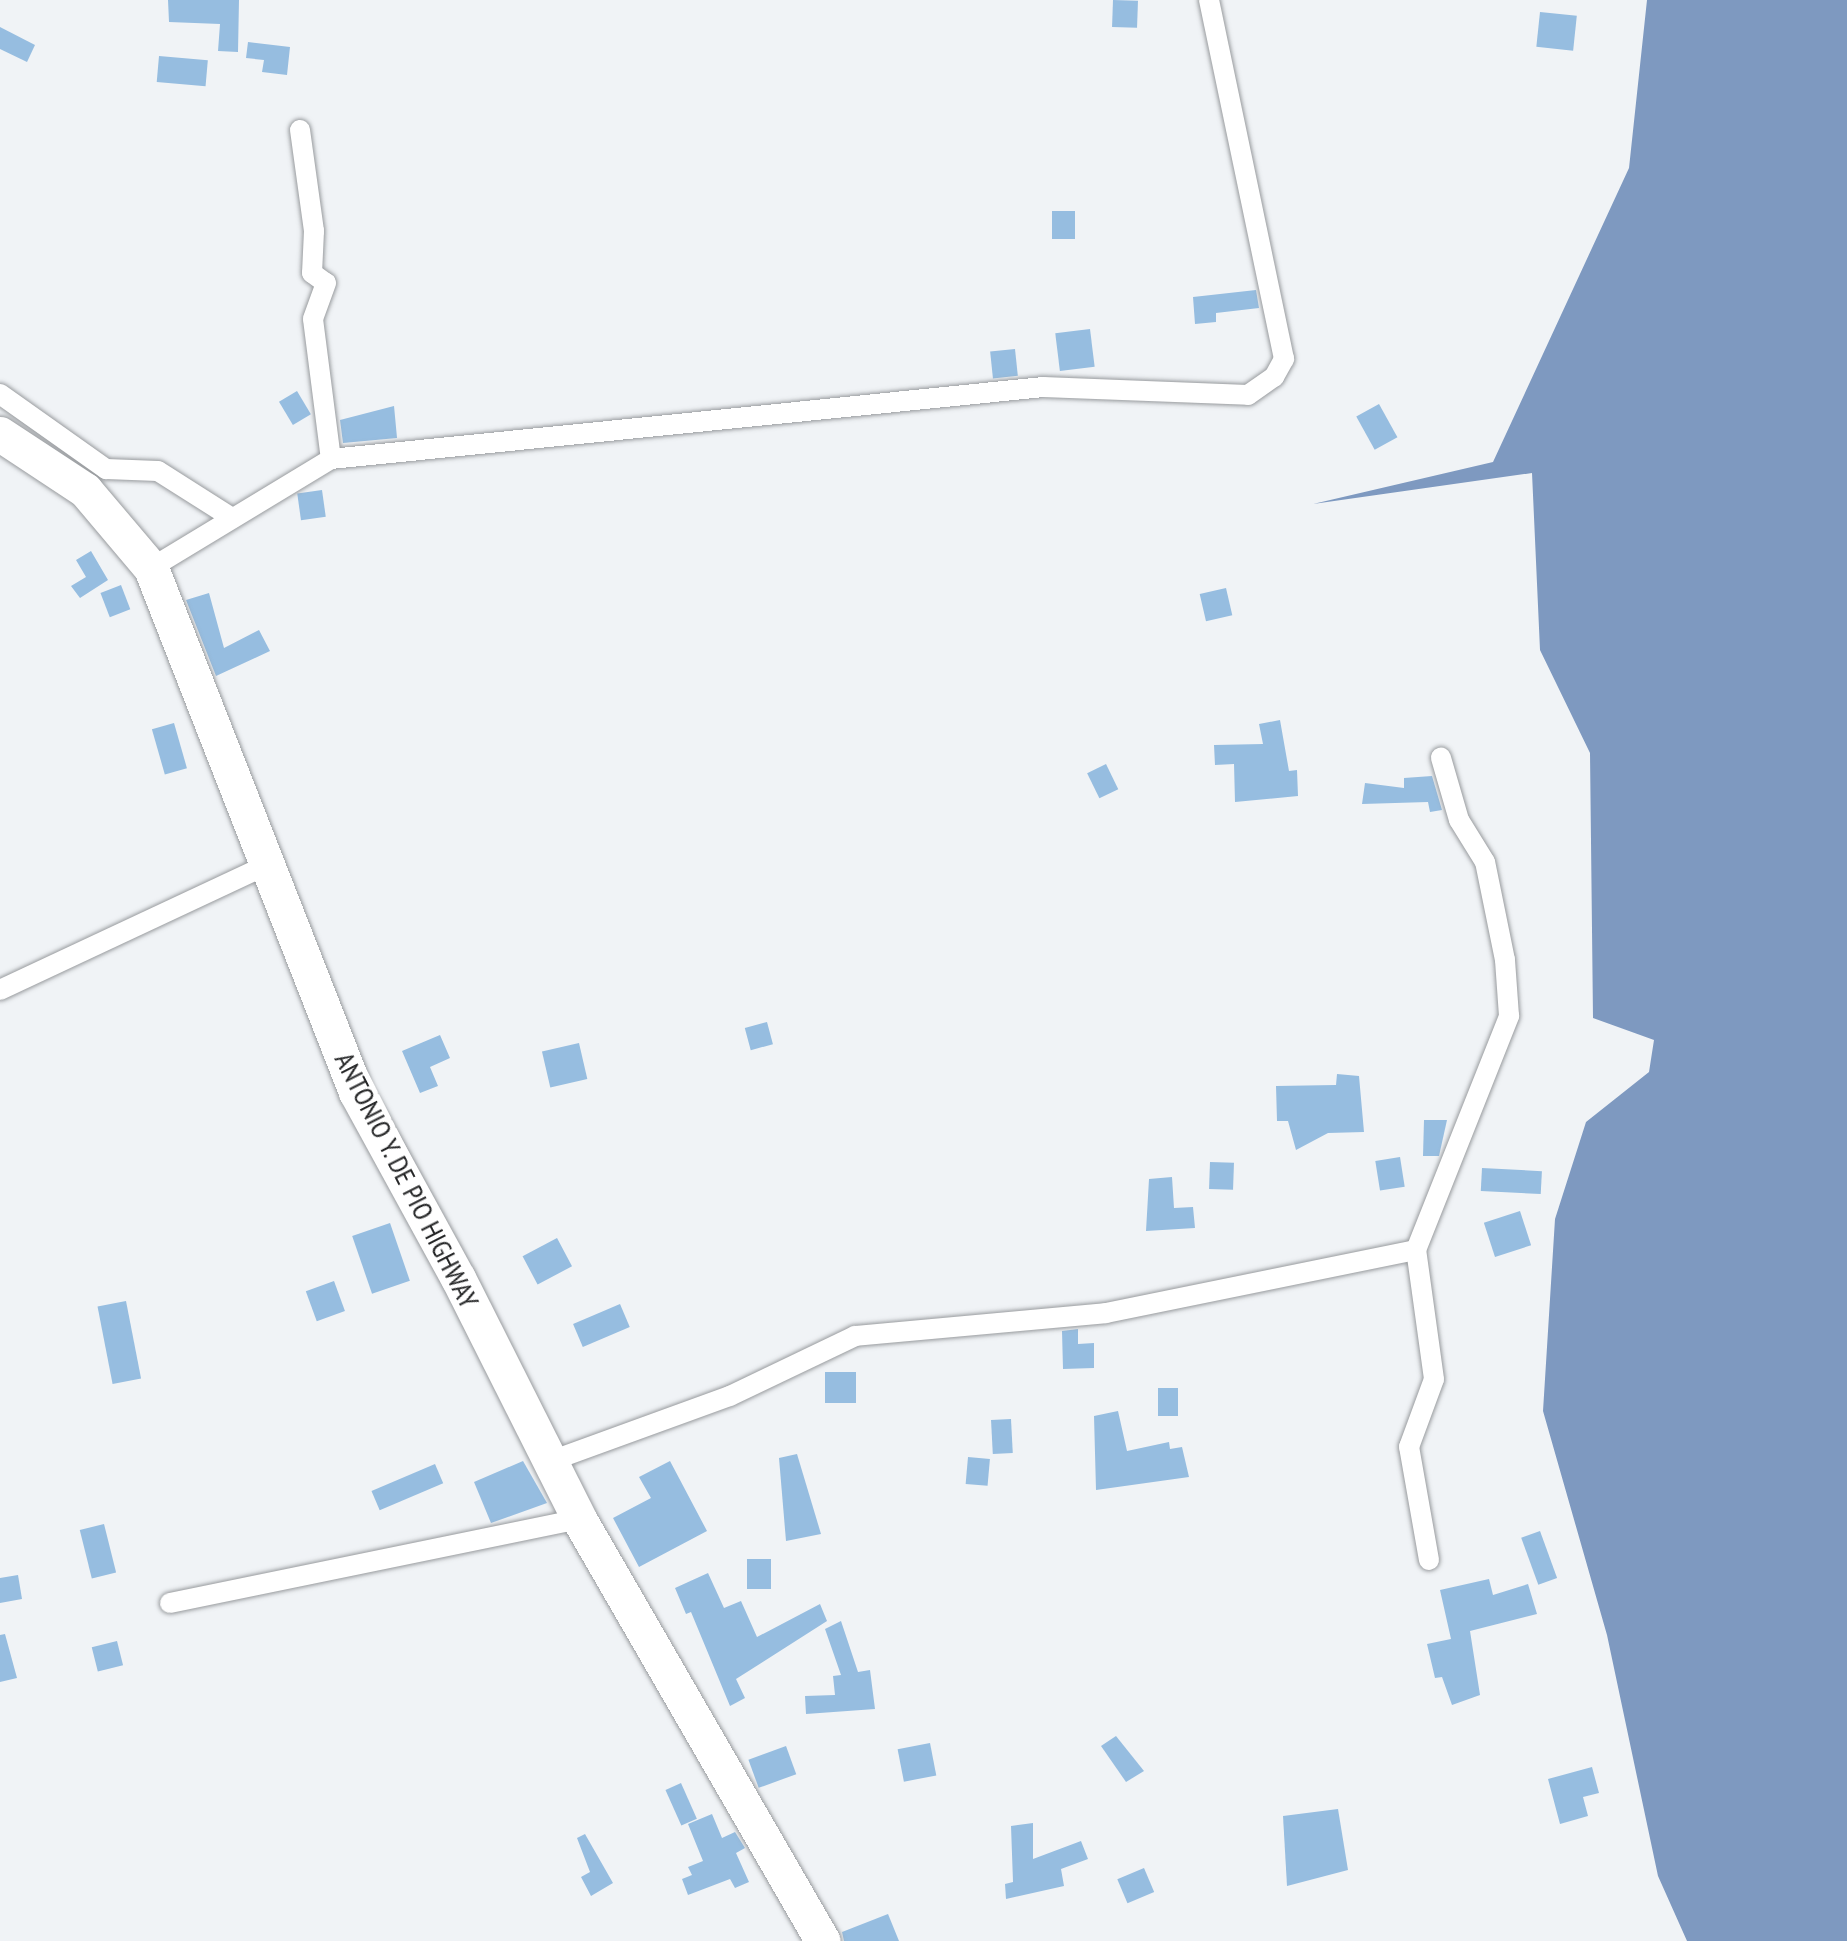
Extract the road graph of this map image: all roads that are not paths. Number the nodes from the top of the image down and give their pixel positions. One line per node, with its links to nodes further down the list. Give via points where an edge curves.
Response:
1 (1209, 0): 5 (street, via 1284,359 1274,378 1248,395 1043,387)
2 (300, 130): 5 (street, via 314,231 312,273 326,284 313,319)
3 (0, 394): 6 (street, via 106,469 158,471)
4 (0, 434): 7 (highway, ANTONIO Y. DE PIO HIGHWAY, via 85,490)
5 (332, 459): 6 (street)
6 (232, 518): 7 (street)
7 (151, 568): 9 (highway, ANTONIO Y. DE PIO HIGHWAY)
8 (1441, 758): 11 (street, via 1459,820 1485,862 1509,1016)
9 (269, 864): 10 (street); 12 (highway, ANTONIO Y. DE PIO HIGHWAY, via 356,1092)
10 (0, 990)
11 (1416, 1250): 12 (street, via 1106,1314 856,1336 730,1396); 14 (street, via 1434,1379 1409,1447)
12 (551, 1460): 13 (highway, ANTONIO Y. DE PIO HIGHWAY)
13 (578, 1518): 15 (street); 16 (highway, ANTONIO Y. DE PIO HIGHWAY)
14 (1429, 1560)
15 (170, 1603)
16 (823, 1941)

